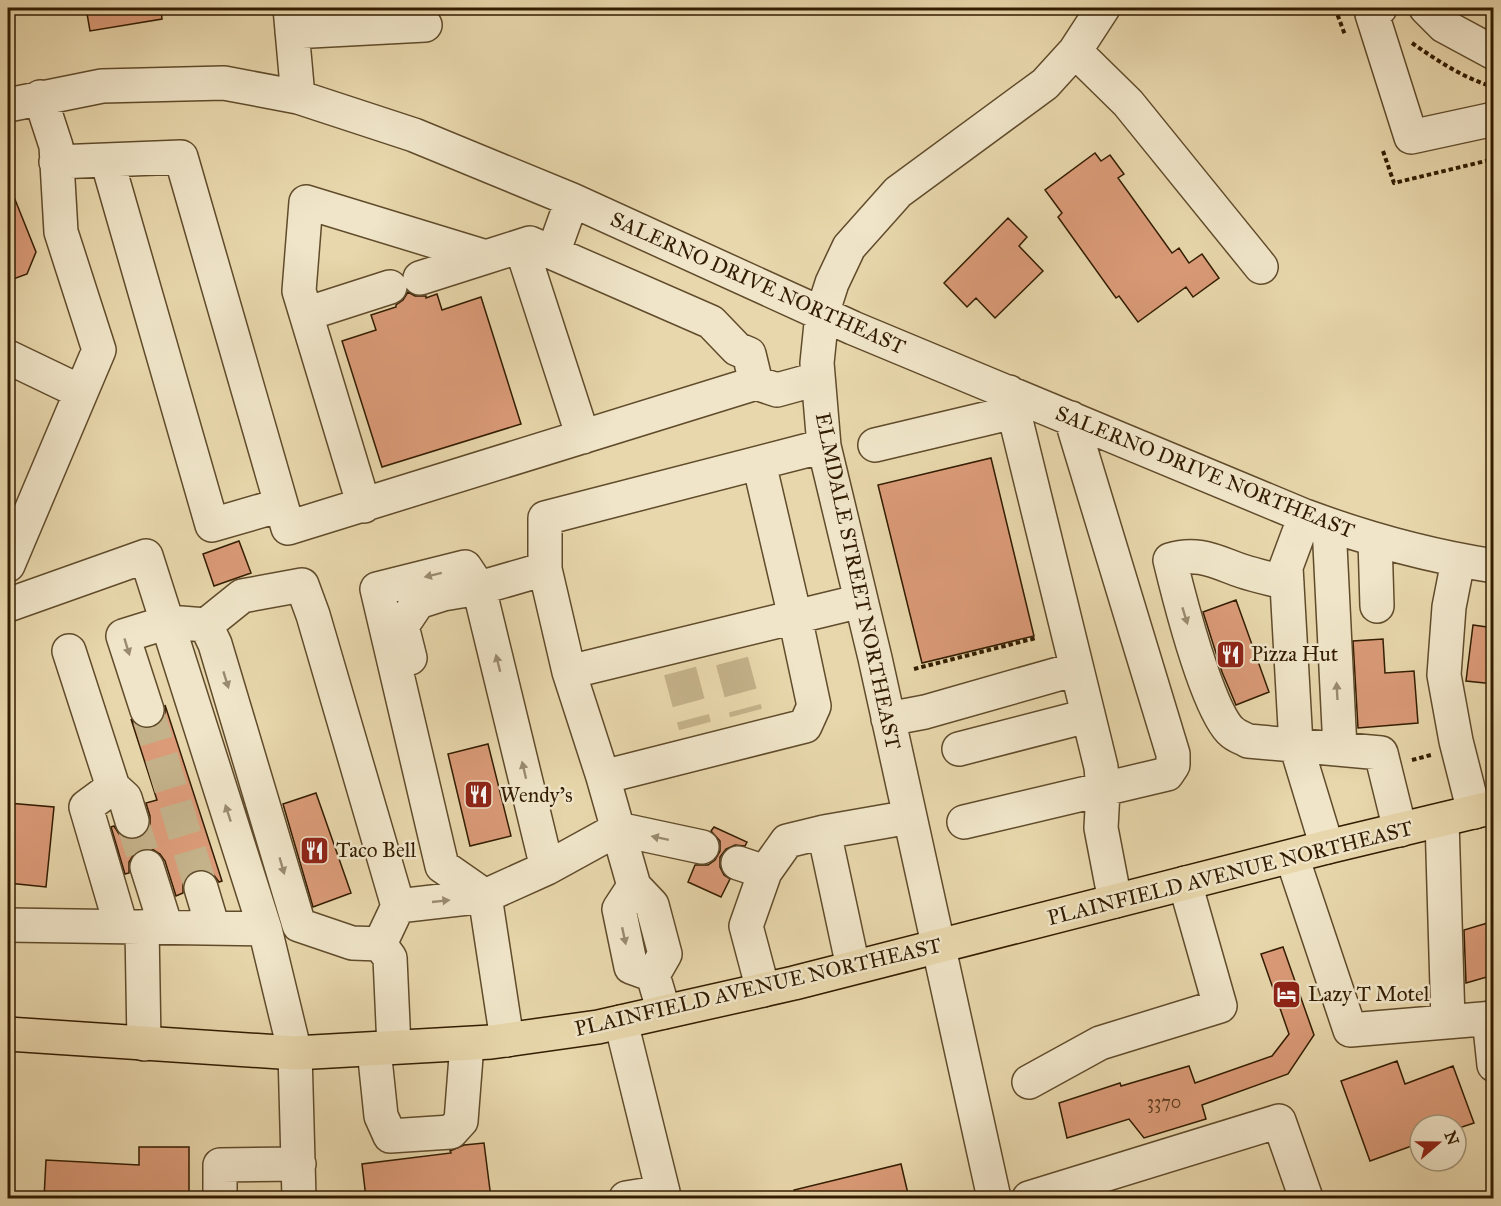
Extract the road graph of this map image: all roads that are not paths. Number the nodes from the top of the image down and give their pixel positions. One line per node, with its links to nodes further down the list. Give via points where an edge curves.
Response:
1 (1104, 8): 6 (street, ELMDALE STREET NORTHEAST)
2 (1380, 8): 11 (street, via 1372,14 1411,137)
3 (1426, 8): 7 (street, via 1444,26)
4 (291, 20): 5 (street); 9 (street)
5 (425, 25)
6 (1075, 51): 18 (street, via 1128,103); 20 (street, ELMDALE STREET NORTHEAST, via 1045,84 898,192 849,247)
7 (1494, 53)
8 (40, 97): 9 (street, SALERNO DRIVE NORTHEAST, via 102,86 224,83); 10 (street, SALERNO DRIVE NORTHEAST); 13 (street, via 56,146)
9 (298, 97): 14 (street, SALERNO DRIVE NORTHEAST, via 414,135)
10 (8, 105)
11 (1494, 119)
12 (107, 160): 13 (street); 31 (street, via 181,157); 31 (street, via 212,525)
13 (56, 162): 24 (street, via 61,232 99,350)
14 (572, 200): 16 (street); 20 (street, SALERNO DRIVE NORTHEAST)
15 (521, 246): 16 (street, via 530,243); 17 (street); 27 (street)
16 (553, 253): 23 (street, via 711,322 737,349 749,354)
17 (486, 257): 19 (street); 19 (street, via 306,202 299,291)
18 (1261, 267)
19 (306, 314): 32 (street)
20 (822, 314): 22 (street, ELMDALE STREET NORTHEAST); 25 (street, SALERNO DRIVE NORTHEAST)
21 (8, 357): 24 (street)
22 (817, 379): 23 (street, via 777,390); 28 (street, ELMDALE STREET NORTHEAST)
23 (756, 382): 27 (street)
24 (81, 392): 36 (street)
25 (1011, 402): 26 (street, SALERNO DRIVE NORTHEAST); 29 (street); 48 (street)
26 (1071, 418): 33 (street, SALERNO DRIVE NORTHEAST); 58 (street, via 1173,754 1173,765 1167,774)
27 (583, 437): 32 (street)
28 (824, 446): 30 (street); 41 (street, ELMDALE STREET NORTHEAST)
29 (876, 446)
30 (759, 463): 38 (street, via 545,518); 44 (street)
31 (281, 505): 32 (street, via 288,528)
32 (364, 506)
33 (1317, 521): 34 (street, SALERNO DRIVE NORTHEAST); 39 (street, via 1286,567); 55 (street, one-way to 33)
34 (1375, 540): 35 (street, SALERNO DRIVE NORTHEAST); 43 (street)
35 (1458, 561): 37 (street, SALERNO DRIVE NORTHEAST); 59 (street, via 1449,607 1444,675 1456,741)
36 (8, 565)
37 (1494, 566)
38 (545, 569): 40 (street); 49 (street)
39 (1287, 583): 53 (street); 53 (street, one-way to 53, via 1202,556 1170,560 1216,709 1231,732 1248,741)
40 (479, 588): 71 (street, one-way to 40); 74 (street, one-way to 74, via 465,567 377,589 442,866)
41 (861, 601): 44 (street); 52 (street, ELMDALE STREET NORTHEAST)
42 (8, 605): 45 (street, via 146,556)
43 (1377, 606)
44 (795, 616): 49 (street, via 728,648 677,659); 56 (street, via 814,706 805,726 750,726 699,739)
45 (168, 622): 46 (street); 50 (street, one-way to 50, via 123,636); 80 (street, one-way to 45)
46 (206, 625): 76 (street, via 242,596 302,585); 81 (street, one-way to 81, via 299,925 352,942)
47 (69, 651): 57 (street)
48 (1076, 669): 51 (street); 52 (street)
49 (569, 672): 56 (street)
50 (147, 710)
51 (1087, 716): 54 (street); 58 (street)
52 (888, 719): 60 (street, ELMDALE STREET NORTHEAST)
53 (1296, 745): 55 (street); 68 (street)
54 (959, 749)
55 (1340, 749): 65 (street, via 1381,753)
56 (603, 777): 64 (street)
57 (113, 787): 61 (street, via 125,798); 78 (street, via 86,807)
58 (1103, 790): 63 (street); 75 (street, via 1101,828)
59 (1484, 810): 62 (main road, PLAINFIELD AVENUE NORTHEAST)
60 (910, 818): 66 (street); 82 (street, ELMDALE STREET NORTHEAST)
61 (132, 820)
62 (1442, 820): 65 (main road, PLAINFIELD AVENUE NORTHEAST); 87 (street)
63 (964, 822)
64 (618, 829): 67 (street, one-way to 64); 71 (street); 85 (street, via 634,886 619,909 631,967 652,975)
65 (1400, 830): 68 (main road, PLAINFIELD AVENUE NORTHEAST)
66 (824, 832): 83 (street); 84 (street, via 787,841 751,867 746,926)
67 (702, 847)
68 (1327, 848): 69 (main road, PLAINFIELD AVENUE NORTHEAST)
69 (1292, 856): 72 (main road, PLAINFIELD AVENUE NORTHEAST); 87 (street, via 1350,1030)
70 (147, 867): 78 (street)
71 (547, 867): 74 (street)
72 (1185, 883): 75 (main road, PLAINFIELD AVENUE NORTHEAST); 96 (street, via 1220,1006 1100,1043)
73 (201, 888): 79 (street)
74 (485, 896): 76 (street, one-way to 74); 90 (street)
75 (1115, 900): 82 (main road, PLAINFIELD AVENUE NORTHEAST)
76 (398, 906): 81 (street)
77 (8, 925): 78 (street)
78 (143, 927): 79 (street); 91 (street)
79 (213, 928): 80 (street)
80 (266, 929): 94 (street)
81 (380, 944): 93 (street, via 390,958)
82 (937, 946): 83 (main road, PLAINFIELD AVENUE NORTHEAST); 101 (street, ELMDALE STREET NORTHEAST)
83 (854, 967): 84 (main road, PLAINFIELD AVENUE NORTHEAST)
84 (763, 990): 85 (main road, PLAINFIELD AVENUE NORTHEAST)
85 (664, 1012): 88 (main road, PLAINFIELD AVENUE NORTHEAST)
86 (1491, 1018): 87 (street); 95 (street)
87 (1448, 1021)
88 (621, 1022): 90 (main road, PLAINFIELD AVENUE NORTHEAST); 100 (street, via 663,1192)
89 (8, 1034): 91 (main road, PLAINFIELD AVENUE NORTHEAST)
90 (507, 1040): 92 (main road, PLAINFIELD AVENUE NORTHEAST)
91 (144, 1044): 94 (main road, PLAINFIELD AVENUE NORTHEAST)
92 (467, 1044): 93 (main road, PLAINFIELD AVENUE NORTHEAST); 93 (street, via 461,1121 451,1132 390,1136 381,1116)
93 (384, 1048): 94 (main road, PLAINFIELD AVENUE NORTHEAST)
94 (295, 1053): 97 (street)
95 (1494, 1065)
96 (1029, 1082)
97 (298, 1164): 98 (street, via 220,1165); 99 (street)
98 (220, 1198)
99 (299, 1198)
100 (626, 1198)
101 (994, 1198)
102 (1029, 1198): 103 (street, via 1279,1121)
103 (1306, 1198)

